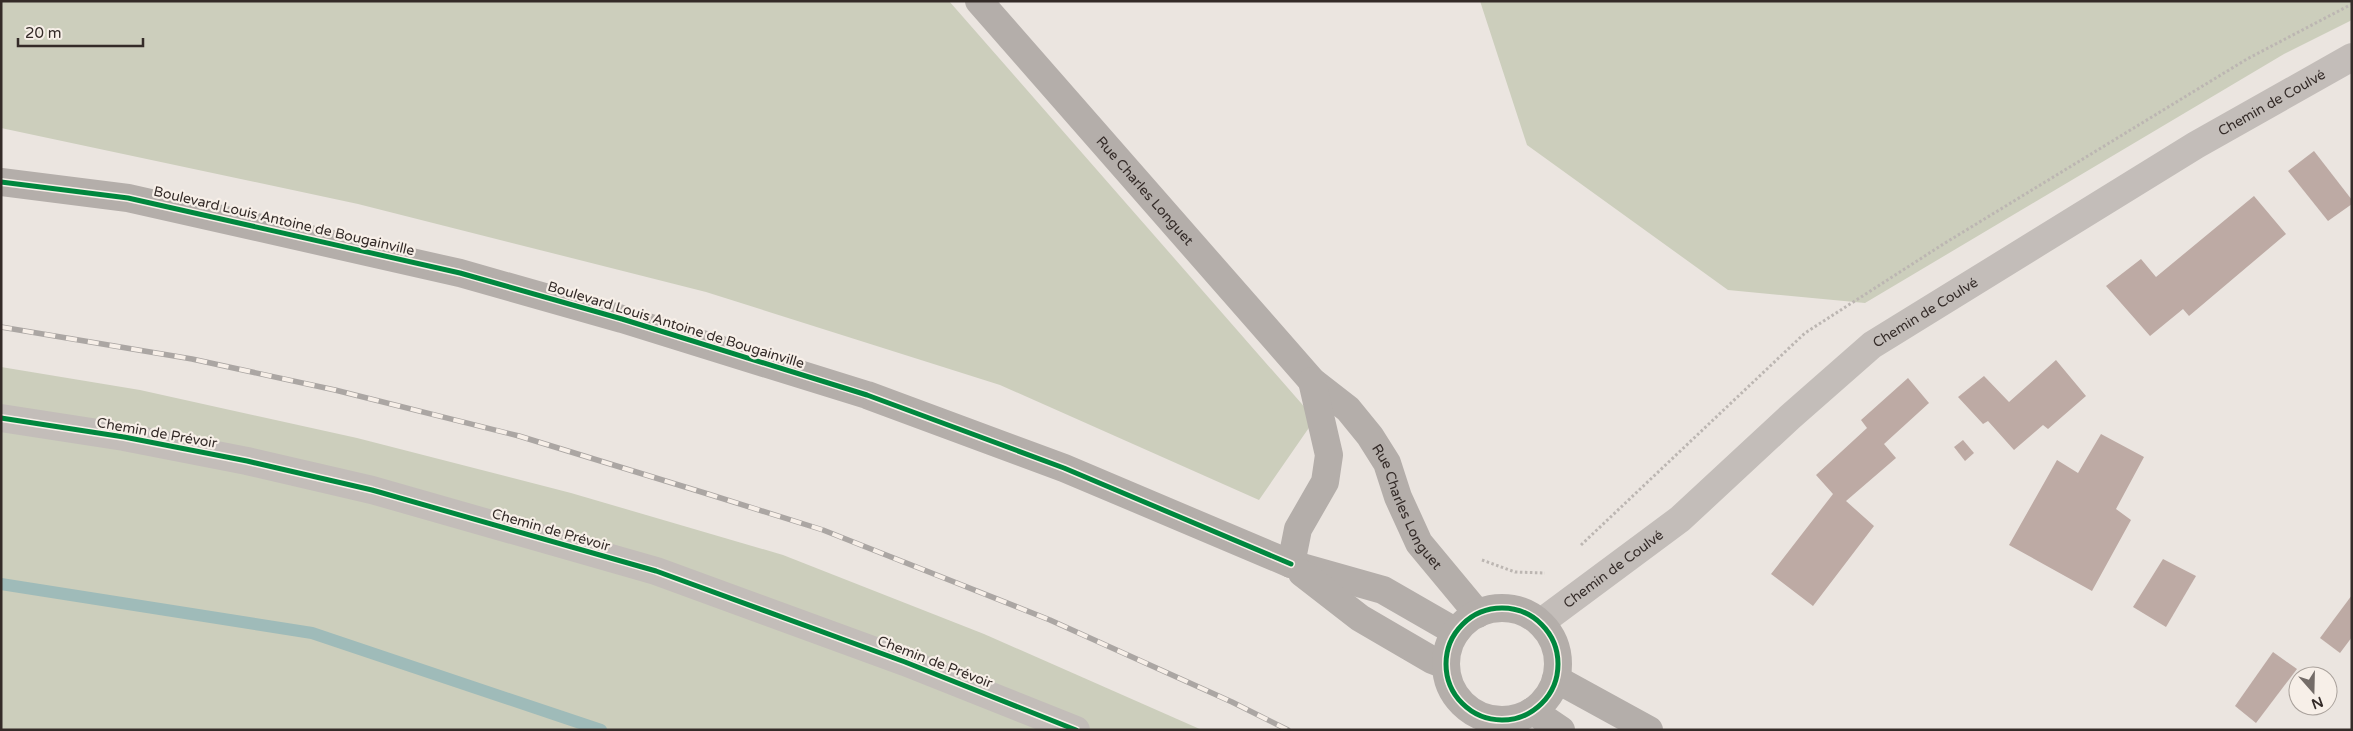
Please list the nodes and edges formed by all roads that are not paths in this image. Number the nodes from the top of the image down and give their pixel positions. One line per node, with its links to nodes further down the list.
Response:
1 (979, 1): 4 (main road, Rue Charles Longuet)
2 (2352, 57): 8 (street, Chemin de Coulvé)
3 (1, 182): 6 (main road, Boulevard Louis Antoine de Bougainville)
4 (1312, 381): 6 (main road, Rue Charles Longuet); 7 (main road, Rue Charles Longuet)
5 (1, 418): 13 (street, Chemin de Prévoir)
6 (1291, 564): 9 (main road, Boulevard Louis Antoine de Bougainville); 10 (main road, Boulevard Louis Antoine de Bougainville)
7 (1478, 614): 8 (main road); 9 (main road)
8 (1540, 623): 11 (main road)
9 (1456, 632): 10 (main road)
10 (1445, 665): 12 (main road)
11 (1556, 679): 12 (main road); 15 (main road)
12 (1533, 711): 14 (main road)
13 (1076, 730)
14 (1561, 730)
15 (1649, 730)

